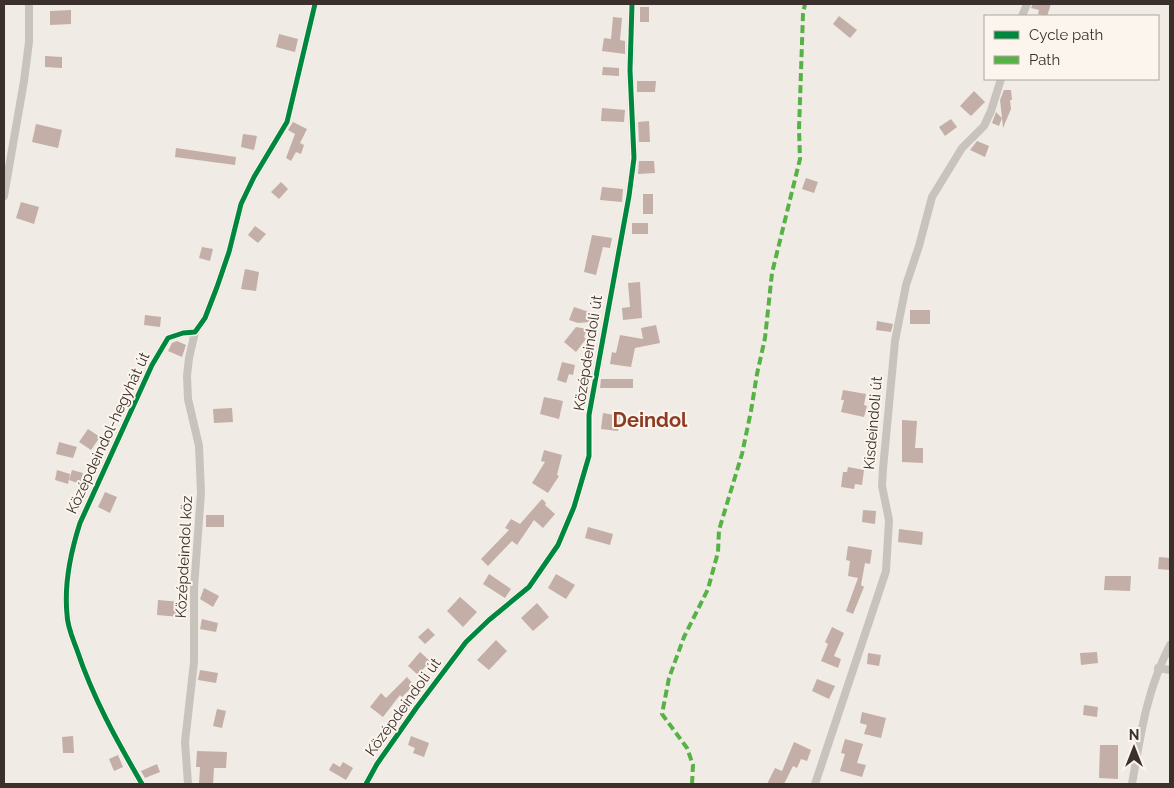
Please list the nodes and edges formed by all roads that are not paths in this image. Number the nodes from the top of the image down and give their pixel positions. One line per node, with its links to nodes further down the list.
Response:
1 (29, 4): 5 (street)
2 (315, 4): 6 (street)
3 (632, 4): 12 (street, Középdeindoli út)
4 (1001, 80): 13 (street, Kisdeindoli út)
5 (4, 196)
6 (195, 332): 10 (street, Középdeindol-hegyhát út); 11 (street, Középdeindol köz)
7 (1170, 645): 8 (street)
8 (1158, 668): 9 (street); 14 (street)
9 (1170, 670)
10 (142, 784)
11 (188, 784)
12 (366, 784)
13 (816, 784)
14 (1132, 784)

